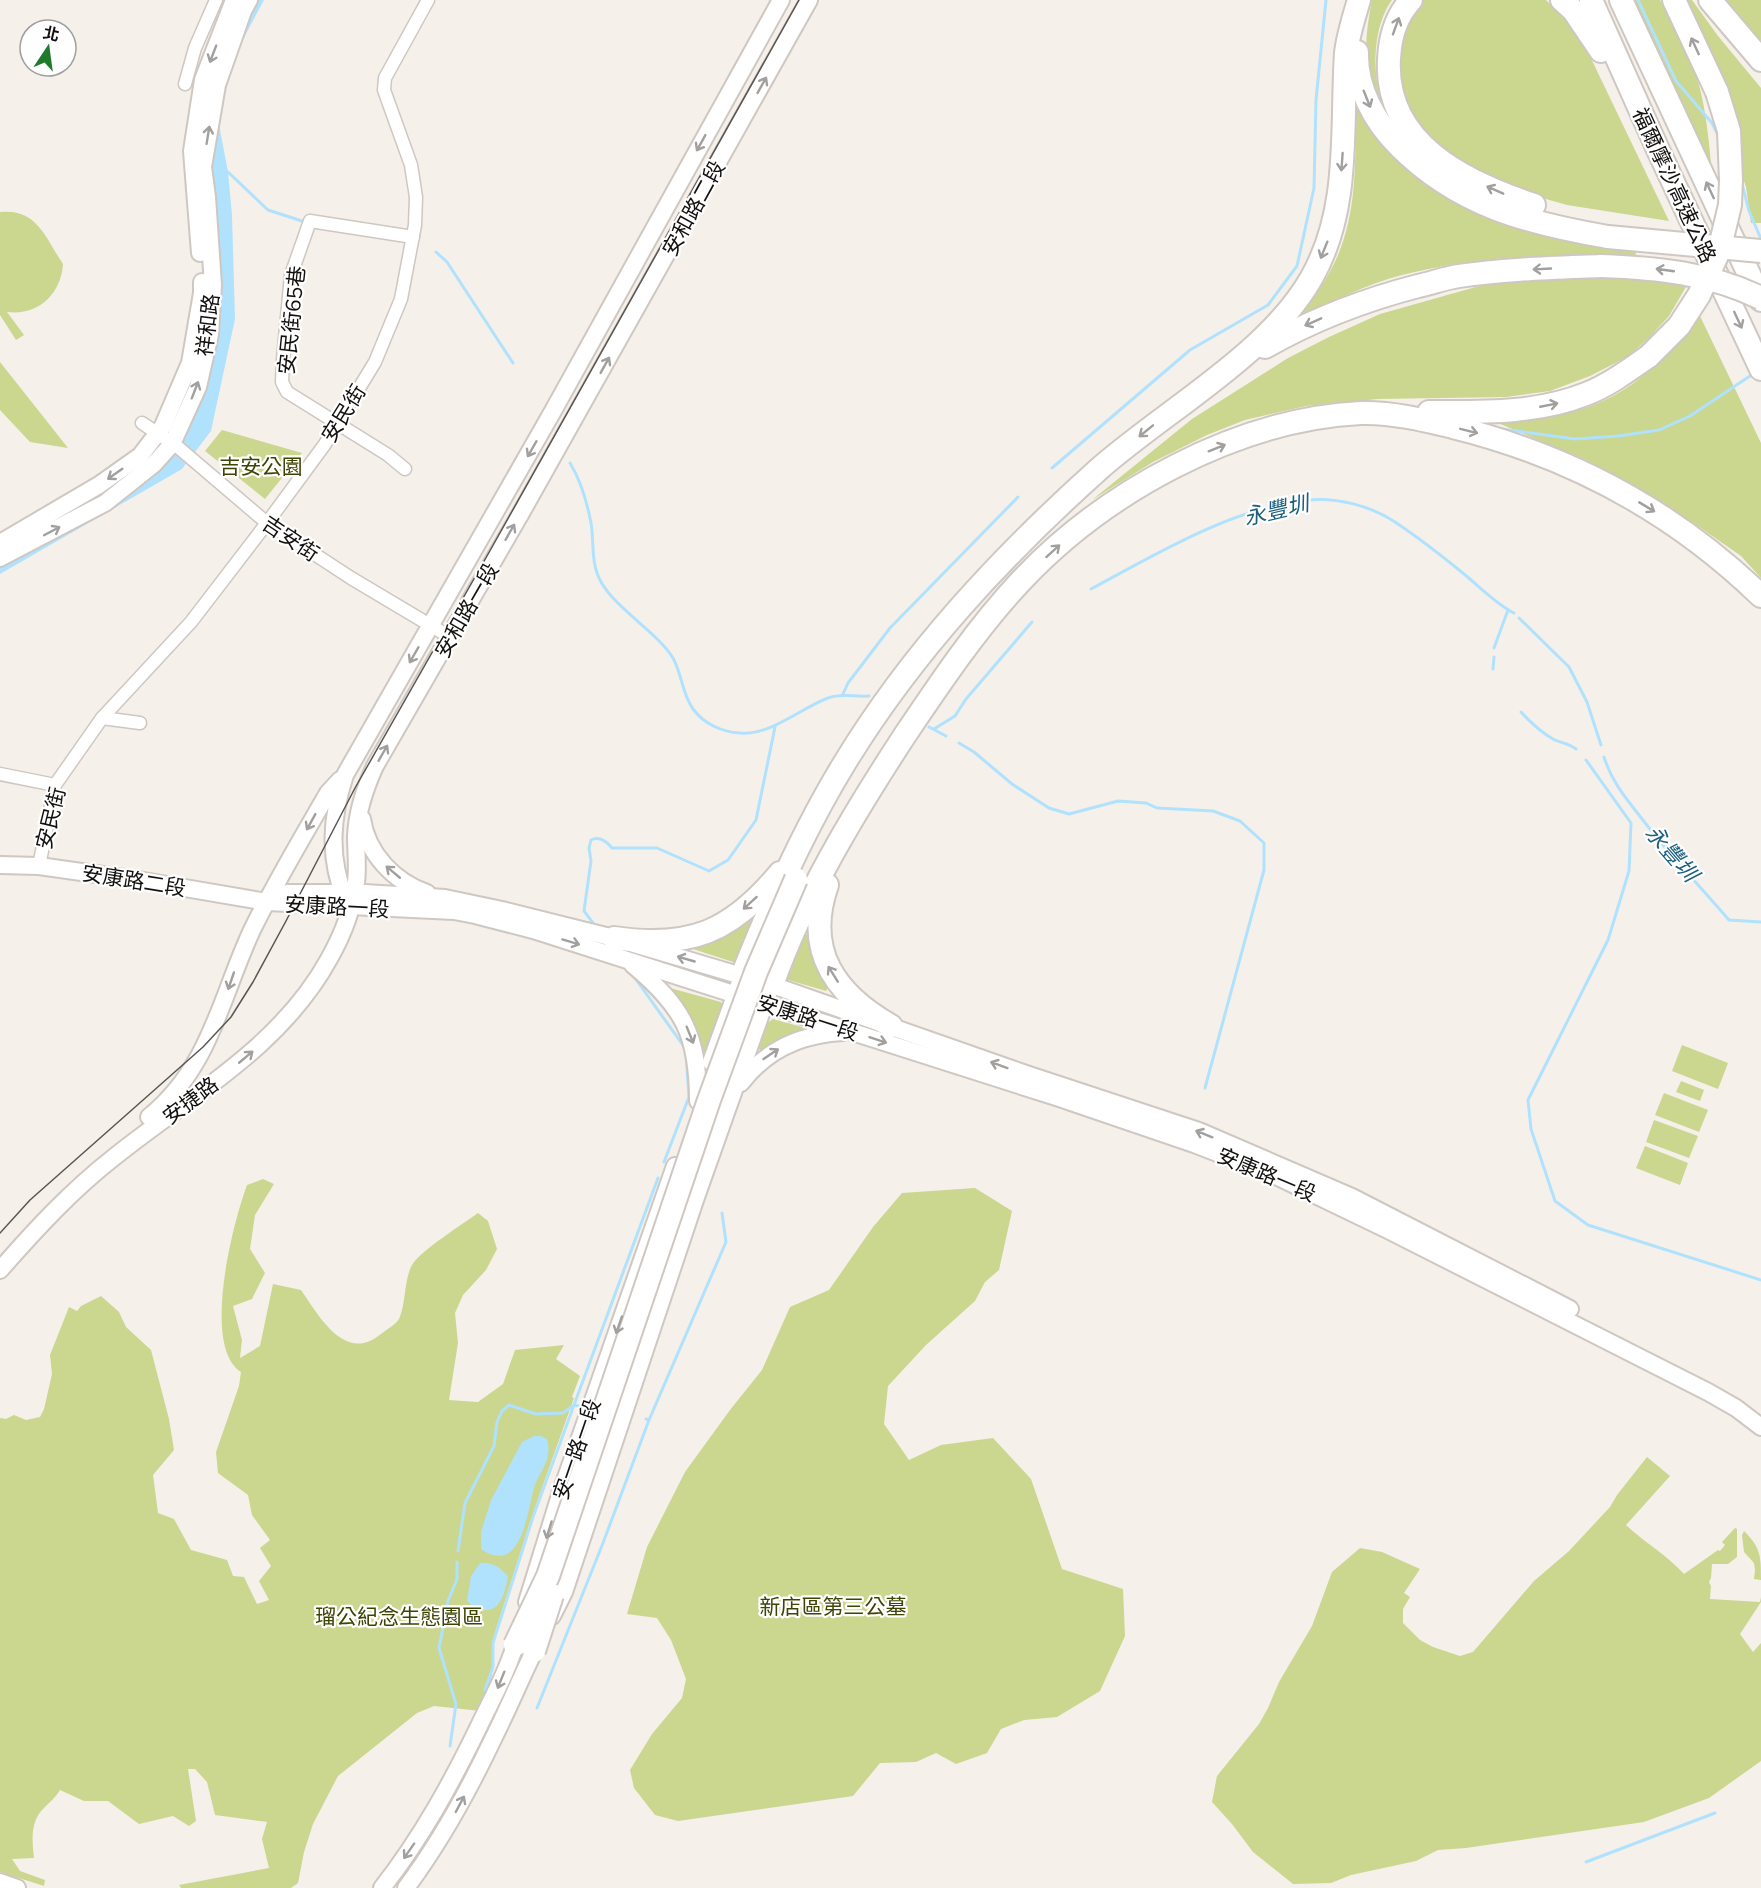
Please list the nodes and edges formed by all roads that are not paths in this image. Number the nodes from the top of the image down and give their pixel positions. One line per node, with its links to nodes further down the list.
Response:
1 (216, 0): 15 (street)
2 (234, 0): 31 (main road, 祥和路, one-way to 31)
3 (249, 0): 32 (main road, 祥和路, one-way to 3)
4 (428, 0): 21 (street, 安民街)
5 (781, 0): 16 (main road, 安和路二段)
6 (809, 0): 17 (main road, 安和路二段, one-way to 6)
7 (1359, 0): 19 (highway, one-way to 19); 25 (highway, one-way to 25)
8 (1411, 0): 19 (highway, one-way to 8)
9 (1562, 0): 18 (highway)
10 (1591, 0): 18 (highway, 福爾摩沙高速公路)
11 (1621, 0): 23 (highway, 福爾摩沙高速公路, one-way to 11)
12 (1674, 0): 27 (highway, one-way to 12, bridge)
13 (1710, 0): 14 (highway)
14 (1761, 60)
15 (185, 84)
16 (721, 108): 17 (main road); 26 (main road, 安和路二段, one-way to 26)
17 (743, 120): 28 (main road, 安和路二段, one-way to 17)
18 (1659, 152): 24 (highway, 福爾摩沙高速公路, one-way to 24)
19 (1610, 230): 20 (highway); 22 (highway, bridge)
20 (1761, 236)
21 (413, 237): 30 (street, 安民街); 30 (street, 安民街65巷)
22 (1761, 251)
23 (1761, 299): 25 (highway, one-way to 25, bridge)
24 (1761, 369)
25 (1224, 371): 37 (highway, one-way to 37)
26 (561, 398): 40 (main road, 安和路一段, one-way to 40)
27 (1365, 413): 38 (highway, one-way to 27); 39 (highway, one-way to 39)
28 (576, 416): 41 (main road, 安和路一段, one-way to 28)
29 (142, 423): 31 (street, 吉安街)
30 (338, 424): 33 (street); 34 (street, 安民街)
31 (157, 435): 32 (street, 吉安街); 35 (main road, 祥和路, one-way to 35)
32 (175, 446): 34 (street, 吉安街); 36 (main road, 祥和路, one-way to 32)
33 (405, 469)
34 (267, 523): 40 (street, 吉安街); 42 (street, 安民街)
35 (0, 543)
36 (0, 558)
37 (1002, 561): 49 (highway); 52 (highway)
38 (1020, 582): 48 (highway); 52 (highway)
39 (1761, 596)
40 (430, 626): 41 (street, 吉安街); 45 (main road, 安和路一段, one-way to 45)
41 (450, 637): 47 (main road, 安和路一段, one-way to 41)
42 (102, 718): 43 (street); 46 (street, 安民街)
43 (140, 723)
44 (0, 774): 46 (street)
45 (345, 775): 53 (main road, 安和路一段); 55 (main road, 安和路一段, one-way to 55)
46 (55, 785): 51 (street, 安民街)
47 (360, 807): 53 (main road, 安和路一段); 54 (main road, one-way to 47)
48 (854, 816): 59 (highway); 60 (highway, one-way to 48)
49 (801, 842): 56 (highway, one-way to 56); 58 (highway)
50 (0, 865): 51 (main road, 安康路二段)
51 (39, 866): 55 (main road, 安康路二段)
52 (801, 881): 71 (highway, bridge)
53 (348, 898): 54 (main road, 安康路一段); 55 (main road, 安康路一段); 57 (main road, 安康路一段, one-way to 57); 64 (main road, 安捷路, one-way to 53)
54 (445, 898): 56 (main road, 安康路一段)
55 (267, 902): 64 (main road, 安捷路, one-way to 64)
56 (614, 938): 58 (main road, 安康路一段, one-way to 56)
57 (626, 959): 58 (main road, 安康路一段); 63 (main road, one-way to 63)
58 (739, 984): 59 (main road, 安康路一段); 63 (main road, 安一路一段)
59 (768, 994): 60 (main road, 安康路一段); 61 (main road, 安康路一段); 62 (main road, 安一路一段)
60 (891, 1026): 69 (main road, 安康路一段, one-way to 60)
61 (853, 1031): 62 (main road, one-way to 61); 70 (main road, 安康路一段, one-way to 70)
62 (732, 1096): 66 (main road, 安一路一段)
63 (698, 1101): 65 (main road, 安一路一段)
64 (146, 1126): 67 (main road, 安捷路); 68 (main road, 安捷路)
65 (673, 1173): 66 (main road); 71 (main road, 安一路一段, one-way to 71, bridge)
66 (701, 1184): 71 (main road, 安一路一段, bridge)
67 (0, 1255)
68 (0, 1270)
69 (1761, 1416)
70 (1761, 1427)
71 (525, 1648): 74 (main road, 安一路一段, one-way to 74); 75 (main road, 安一路一段, one-way to 71)
72 (0, 1882): 73 (main road)
73 (17, 1888)
74 (382, 1888)
75 (406, 1888)

